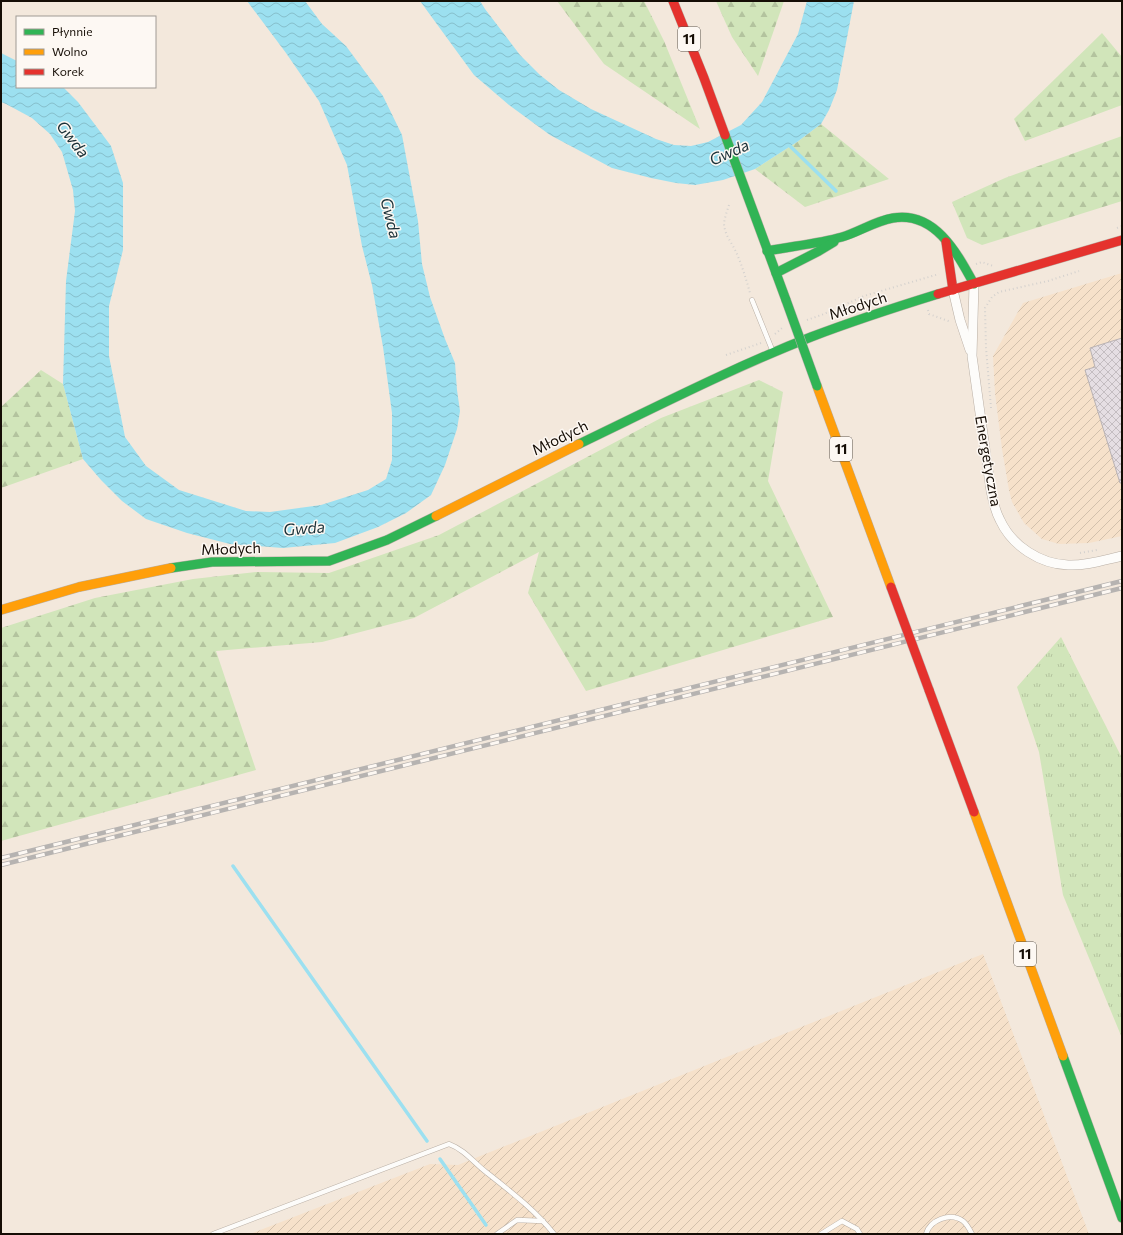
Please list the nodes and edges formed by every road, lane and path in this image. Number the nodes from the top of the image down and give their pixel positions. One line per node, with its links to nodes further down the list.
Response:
1 (673, 1): 8 (main road, 11)
2 (729, 205): 16 (path)
3 (1122, 226): 4 (path)
4 (1114, 228)
5 (842, 236): 7 (main road); 8 (main road); 13 (main road)
6 (1122, 240): 14 (main road, Młodych)
7 (946, 241): 10 (main road); 11 (main road)
8 (767, 251): 13 (main road, 11)
9 (994, 266): 10 (path)
10 (964, 267): 14 (main road)
11 (951, 271): 15 (main road); 17 (path)
12 (1079, 271): 23 (path)
13 (776, 273): 28 (main road, 11, bridge)
14 (974, 284): 15 (main road, Młodych); 22 (street)
15 (953, 290): 20 (main road, Młodych); 22 (street)
16 (752, 300): 19 (lane)
17 (803, 321)
18 (782, 328): 19 (path)
19 (767, 339): 20 (lane); 21 (path)
20 (773, 353): 27 (main road, Młodych)
21 (726, 355)
22 (972, 356): 26 (street, Energetyczna)
23 (991, 408)
24 (1099, 550): 25 (path)
25 (1076, 554)
26 (1122, 556)
27 (1, 610)
28 (1122, 1218)
29 (543, 1222): 30 (lane); 31 (lane); 32 (lane)
30 (213, 1234)
31 (497, 1234)
32 (554, 1234)
33 (821, 1234): 34 (lane)
34 (860, 1234)
35 (926, 1234): 36 (lane)
36 (972, 1234)

